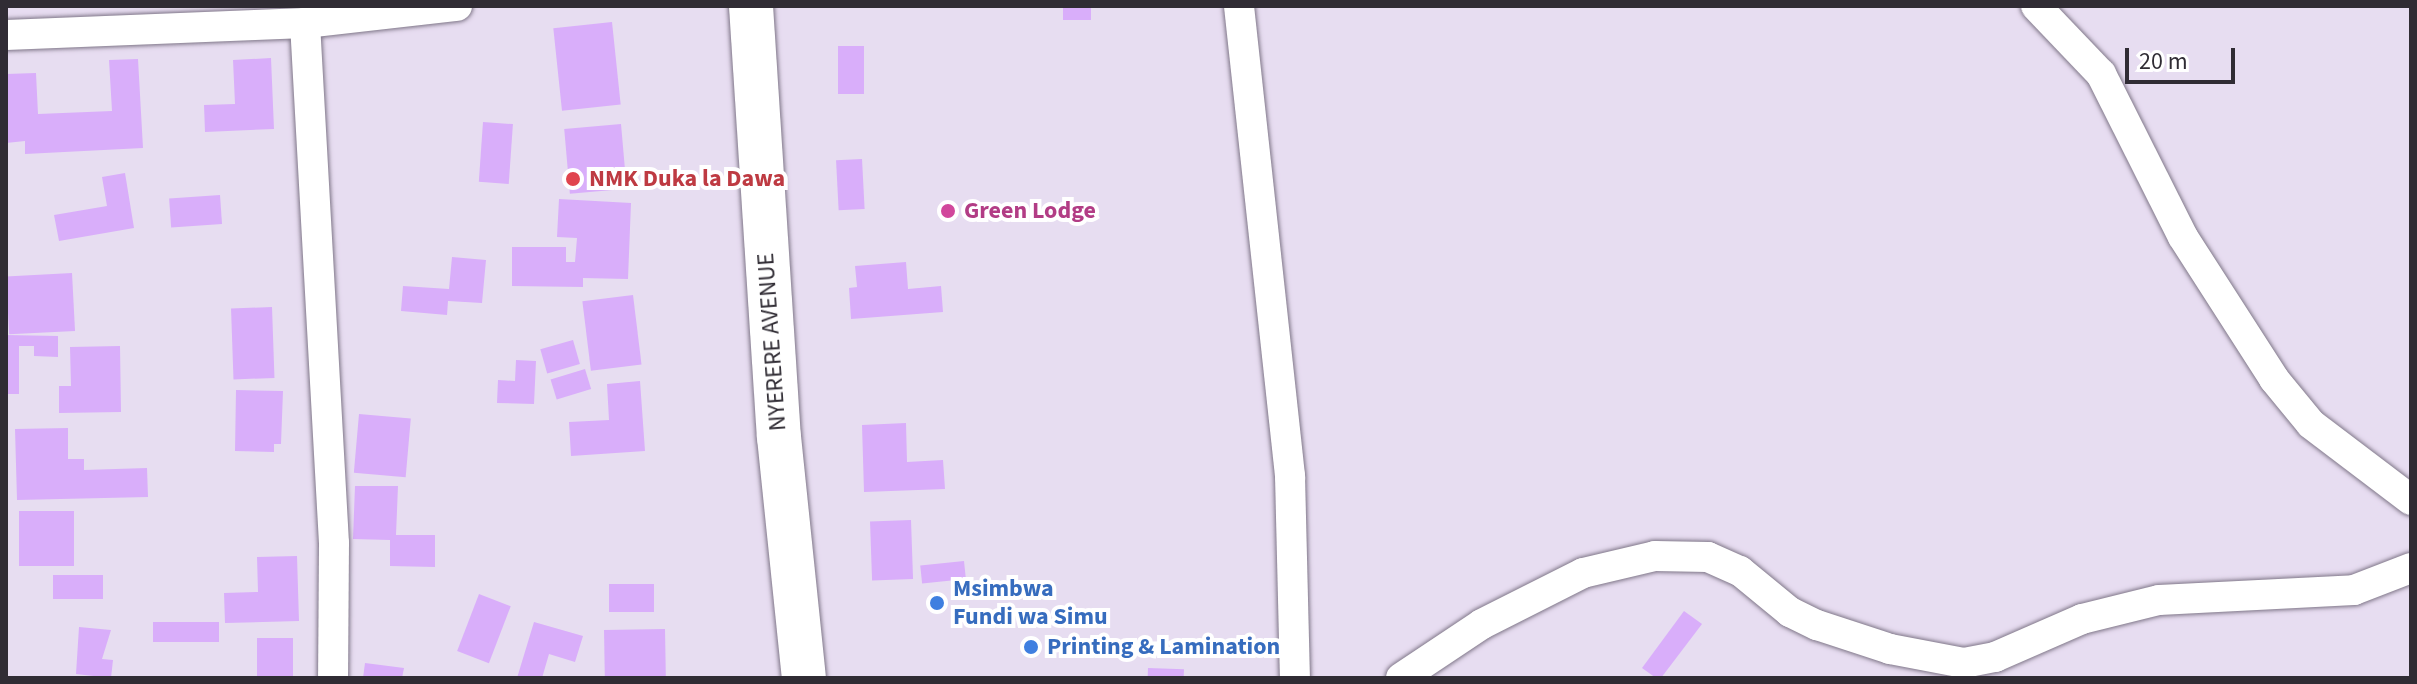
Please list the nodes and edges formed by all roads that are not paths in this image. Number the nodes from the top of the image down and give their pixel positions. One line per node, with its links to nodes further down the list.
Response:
1 (457, 6): 5 (street)
2 (751, 6): 10 (main road, NYERERE AVENUE)
3 (1239, 6): 11 (street)
4 (2036, 6): 7 (street)
5 (305, 23): 6 (street); 9 (street)
6 (6, 35)
7 (2411, 500)
8 (2411, 568): 12 (street)
9 (333, 678)
10 (804, 678)
11 (1295, 678)
12 (1401, 678)

